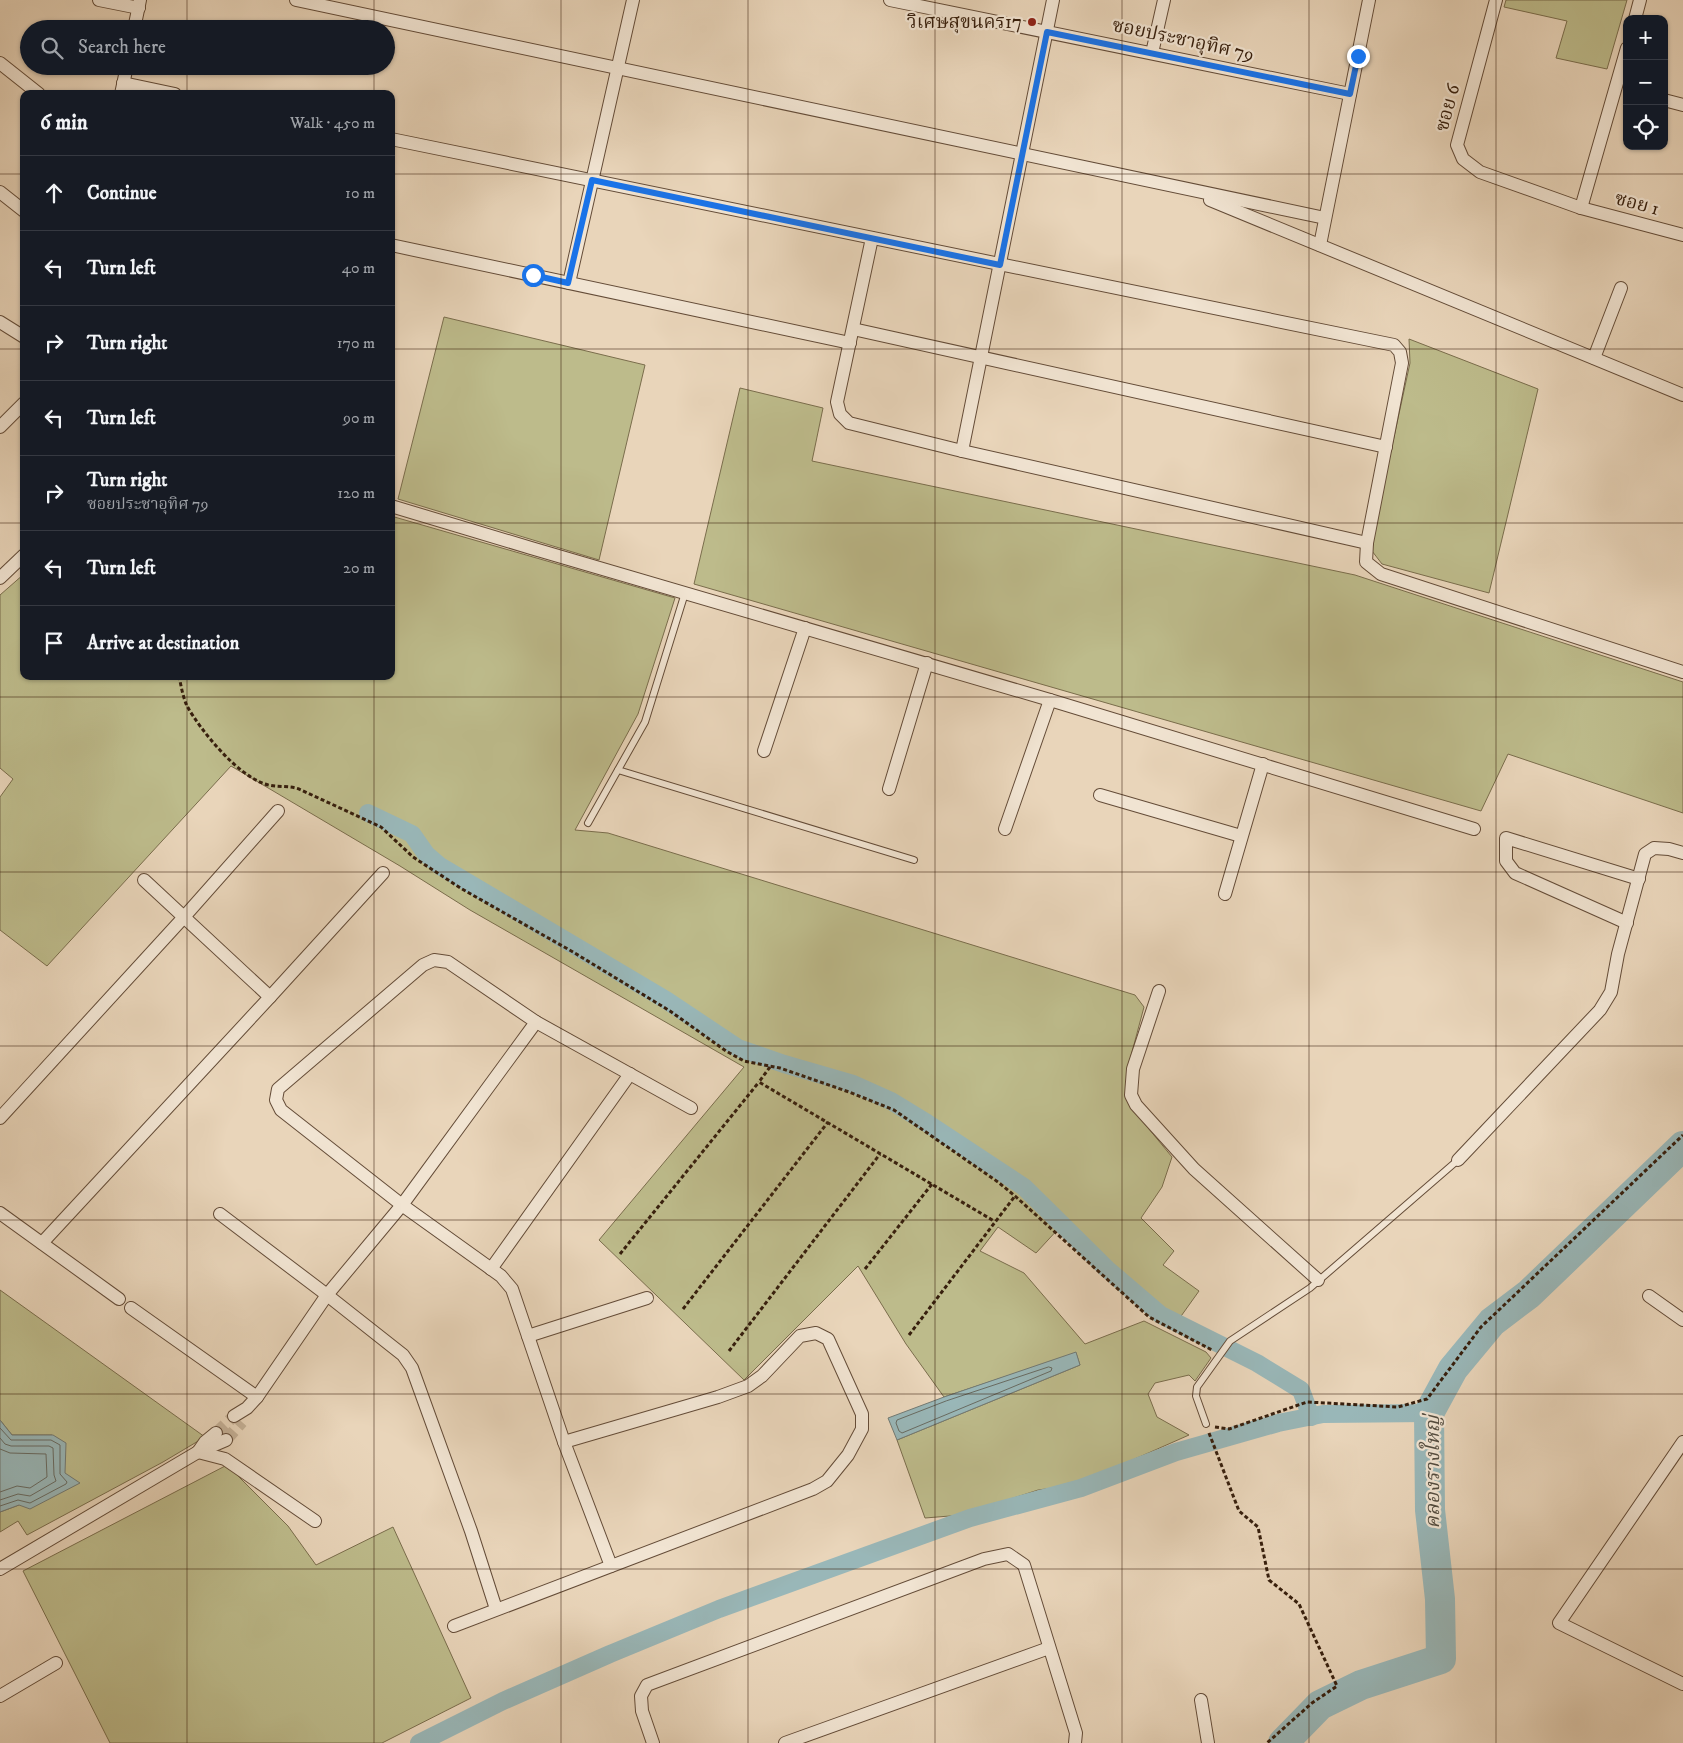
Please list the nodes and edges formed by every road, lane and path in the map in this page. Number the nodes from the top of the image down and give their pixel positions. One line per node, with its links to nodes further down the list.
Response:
1 (99, 0): 10 (street)
2 (296, 0): 14 (street)
3 (633, 0): 20 (street)
4 (890, 0): 11 (street, ซอยประชาอุทิศ 79)
5 (1053, 0): 16 (street)
6 (1164, 0): 17 (street)
7 (1369, 0): 26 (street)
8 (1496, 0): 35 (street, ซอย 6)
9 (1640, 0): 12 (street)
10 (140, 4): 13 (street)
11 (936, 5): 16 (street, ซอยประชาอุทิศ 79)
12 (1636, 15)
13 (136, 20)
14 (391, 20)
15 (395, 21): 20 (street)
16 (1047, 32): 17 (street, ซอยประชาอุทิศ 79); 30 (street)
17 (1152, 53): 26 (street, ซอยประชาอุทิศ 79)
18 (1625, 60): 23 (street)
19 (0, 63): 24 (street)
20 (618, 68): 30 (street); 31 (street)
21 (125, 75): 22 (street)
22 (122, 88): 25 (street)
23 (1621, 88): 35 (street)
24 (33, 90)
25 (140, 90)
26 (1350, 94): 36 (street)
27 (1668, 101): 28 (street)
28 (1683, 105)
29 (395, 140): 31 (street)
30 (1022, 154): 32 (street); 41 (street)
31 (592, 180): 38 (street); 42 (street)
32 (1180, 188): 36 (street); 39 (street)
33 (0, 192): 34 (street)
34 (20, 208)
35 (1582, 208): 37 (street, ซอย 1)
36 (1325, 218): 39 (street)
37 (1683, 235)
38 (872, 238): 41 (street); 45 (street)
39 (1320, 245): 49 (street)
40 (395, 246): 42 (street)
41 (1000, 265): 48 (street); 53 (street)
42 (568, 283): 47 (street)
43 (1621, 288): 49 (street)
44 (0, 322): 46 (street)
45 (853, 328): 47 (street); 48 (street)
46 (20, 334)
47 (850, 343): 54 (street)
48 (981, 357): 53 (street); 54 (street)
49 (1594, 358): 50 (street)
50 (1683, 395)
51 (20, 407): 52 (street)
52 (0, 427)
53 (1386, 447): 56 (street)
54 (962, 451): 56 (street)
55 (395, 507): 59 (street)
56 (1367, 543): 62 (street)
57 (20, 559): 58 (street)
58 (0, 578)
59 (685, 593): 60 (street); 67 (lane)
60 (805, 628): 61 (street); 65 (street)
61 (926, 664): 64 (street); 68 (street)
62 (1683, 672)
63 (179, 680): 86 (path)
64 (1050, 700): 66 (street); 72 (street)
65 (764, 751)
66 (1263, 764): 73 (street); 74 (street)
67 (618, 770): 71 (lane); 76 (lane)
68 (889, 789)
69 (1100, 795): 74 (street)
70 (278, 811): 81 (street)
71 (588, 823)
72 (1005, 829)
73 (1474, 829)
74 (1241, 836): 80 (street)
75 (1683, 853): 78 (street)
76 (914, 860)
77 (383, 873): 84 (street)
78 (1639, 879): 82 (street); 82 (street)
79 (144, 880): 81 (street)
80 (1224, 894)
81 (184, 917): 84 (street); 90 (street)
82 (1627, 923): 94 (street)
83 (1159, 991): 105 (street)
84 (270, 996): 101 (street)
85 (536, 1022): 87 (street); 97 (street); 97 (street)
86 (771, 1067): 88 (path); 96 (path)
87 (630, 1074): 89 (street); 103 (street)
88 (759, 1082): 91 (path); 102 (path)
89 (691, 1108)
90 (0, 1118)
91 (828, 1122): 93 (path); 111 (path)
92 (1683, 1135): 138 (path)
93 (880, 1154): 95 (path); 115 (path)
94 (1458, 1160): 105 (lane)
95 (932, 1184): 100 (path); 104 (path)
96 (1016, 1196): 100 (path); 116 (path)
97 (402, 1205): 103 (street); 106 (street)
98 (0, 1213): 101 (street)
99 (220, 1214): 106 (street)
100 (994, 1221): 113 (path)
101 (42, 1243): 109 (street)
102 (620, 1254)
103 (491, 1269): 114 (street)
104 (865, 1270)
105 (1318, 1280): 119 (lane)
106 (327, 1294): 117 (street); 127 (street)
107 (1649, 1296): 112 (street)
108 (647, 1298): 114 (street)
109 (119, 1299)
110 (131, 1308): 117 (street)
111 (683, 1309)
112 (1683, 1320)
113 (909, 1335)
114 (528, 1336): 121 (street)
115 (729, 1351)
116 (1213, 1351)
117 (257, 1397): 118 (street)
118 (238, 1419)
119 (1206, 1424)
120 (221, 1436): 123 (street)
121 (564, 1442): 125 (street); 125 (street)
122 (1683, 1442): 131 (street)
123 (198, 1452): 124 (street); 126 (street)
124 (315, 1521)
125 (612, 1566): 127 (street)
126 (0, 1569)
127 (496, 1610): 128 (street)
128 (454, 1626)
129 (1050, 1648): 134 (street); 135 (street); 136 (street)
130 (56, 1663): 132 (street)
131 (1683, 1684)
132 (0, 1696)
133 (1201, 1700): 137 (street)
134 (653, 1743)
135 (785, 1743)
136 (1075, 1743)
137 (1208, 1743)
138 (1267, 1743)

